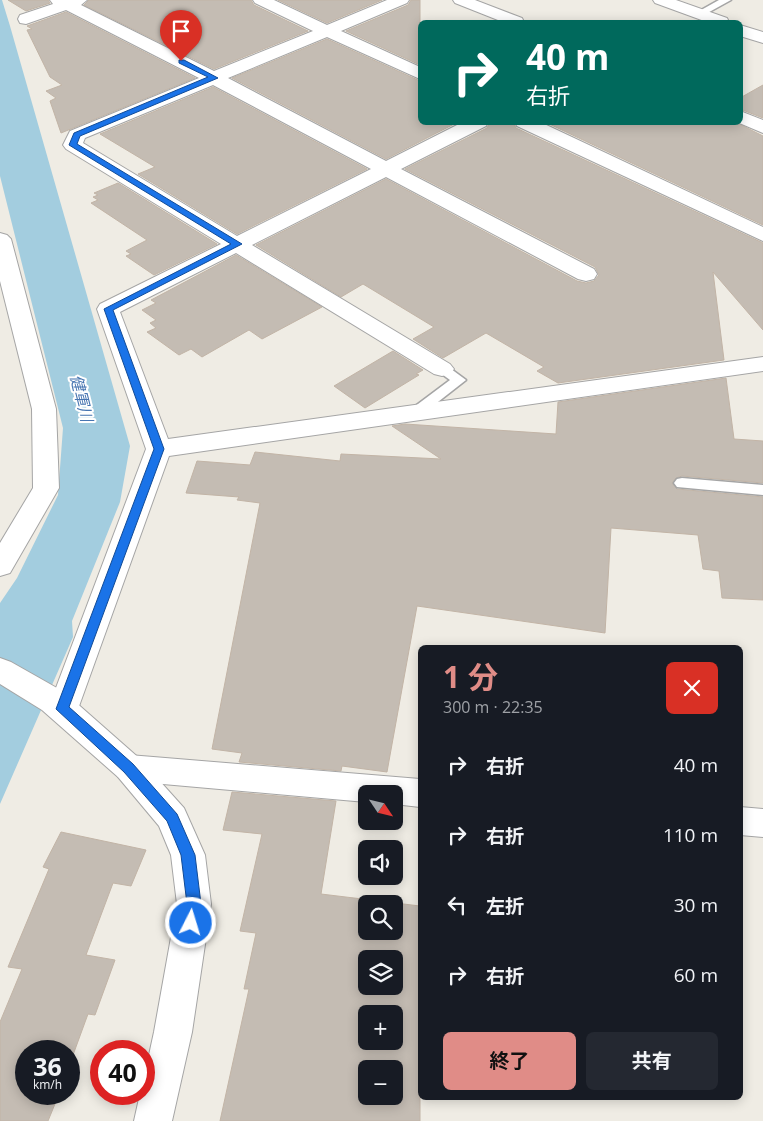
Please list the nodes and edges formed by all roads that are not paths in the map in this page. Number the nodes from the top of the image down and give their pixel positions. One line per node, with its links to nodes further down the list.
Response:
1 (261, 0): 12 (street)
2 (400, 0): 12 (street)
3 (462, 0): 9 (street)
4 (661, 0): 7 (street)
5 (726, 0): 7 (lane)
6 (68, 1): 8 (street); 16 (street)
7 (699, 14): 10 (street); 11 (street)
8 (26, 19)
9 (511, 20)
10 (686, 20)
11 (716, 20)
12 (327, 30): 15 (street); 16 (street)
13 (743, 31): 14 (street)
14 (763, 38)
15 (418, 73)
16 (214, 78): 21 (street); 24 (street)
17 (743, 118): 20 (street)
18 (473, 125): 21 (street)
19 (530, 125): 22 (street)
20 (763, 127)
21 (387, 169): 24 (street); 25 (street)
22 (763, 235)
23 (0, 238): 32 (street)
24 (237, 244): 27 (street); 29 (street)
25 (586, 274)
26 (763, 364): 28 (street)
27 (442, 369): 28 (lane)
28 (415, 413): 29 (street)
29 (159, 449): 34 (street)
30 (682, 484): 31 (lane)
31 (763, 490)
32 (0, 566)
33 (0, 670): 34 (street)
34 (58, 705): 35 (street)
35 (129, 768): 36 (street); 39 (street)
36 (418, 793)
37 (743, 821): 38 (street)
38 (763, 823)
39 (153, 1121)

